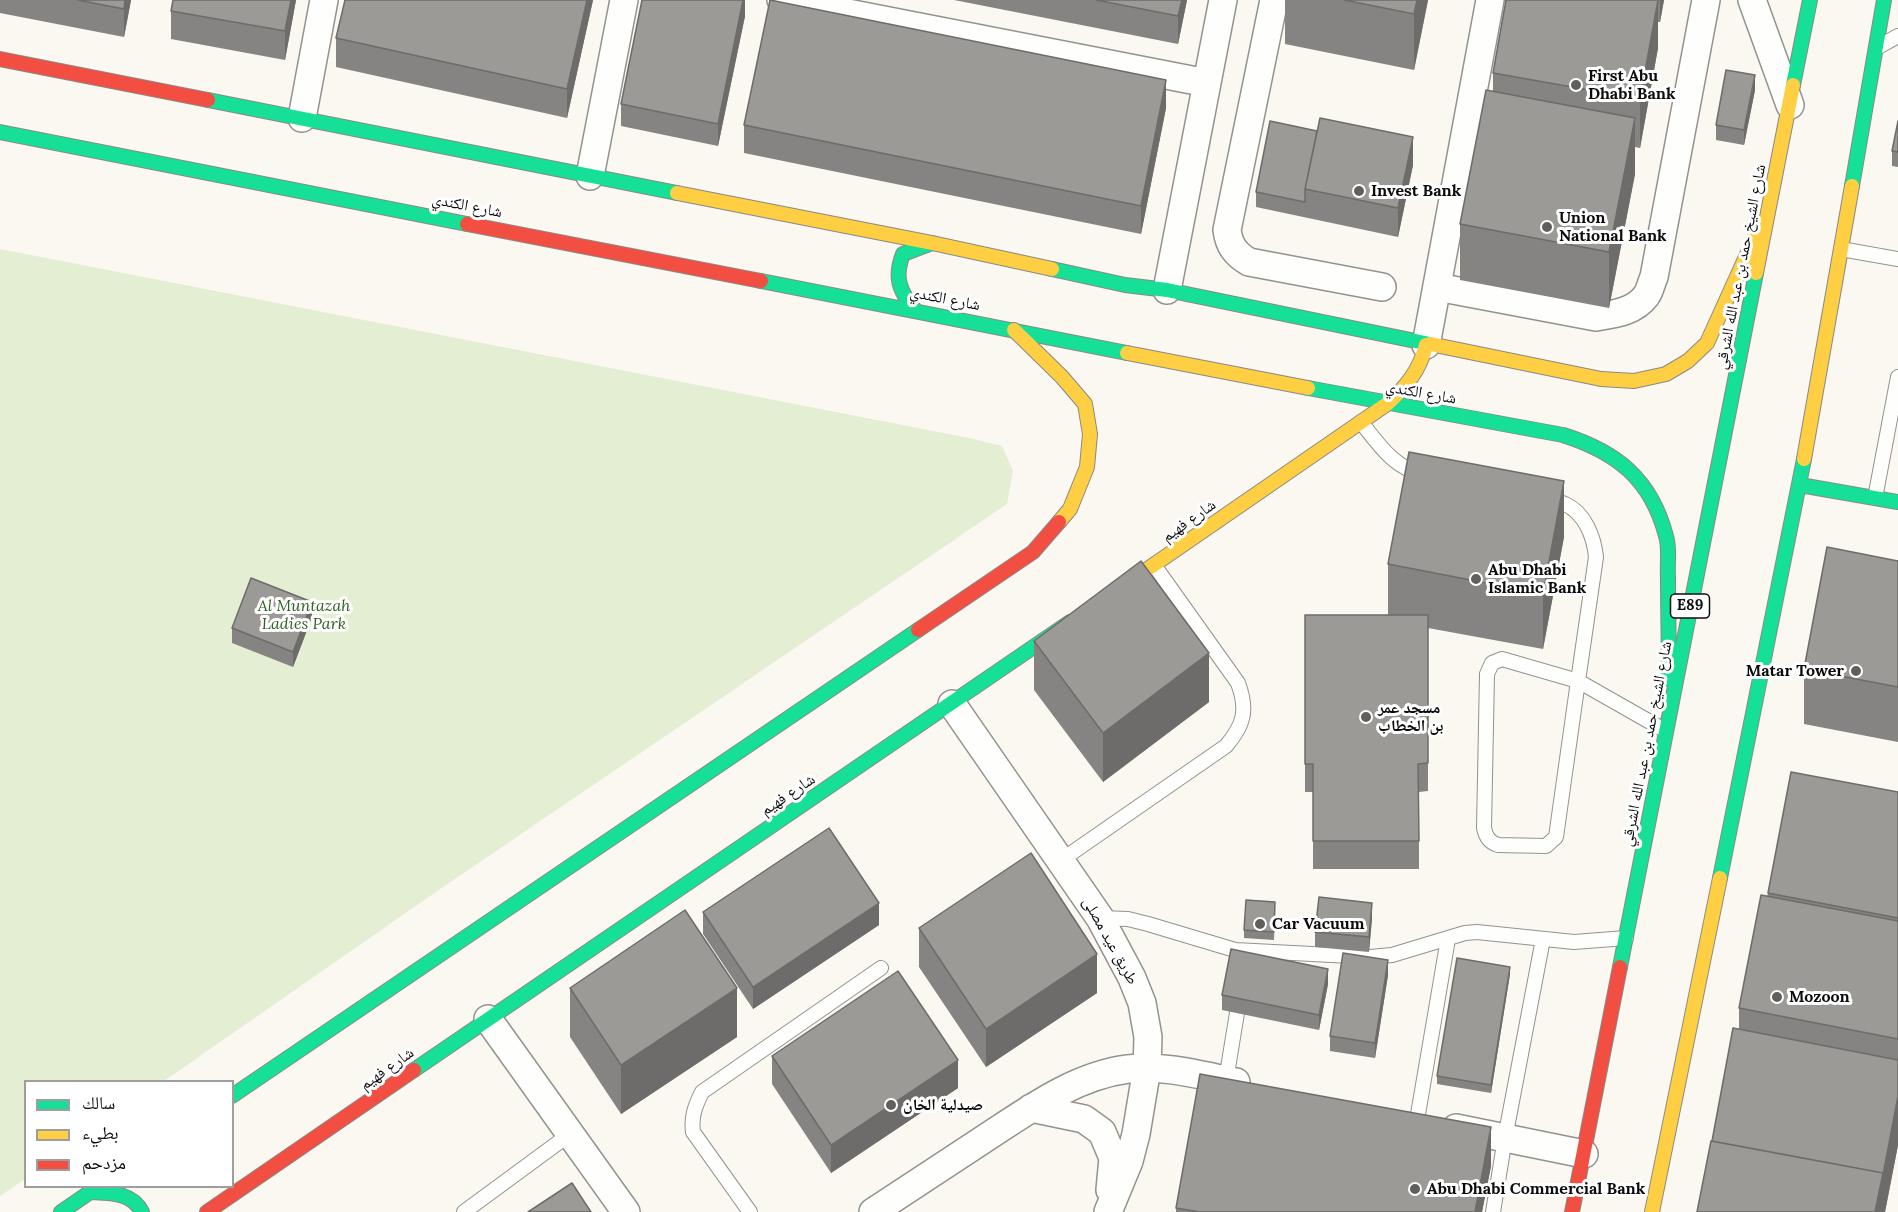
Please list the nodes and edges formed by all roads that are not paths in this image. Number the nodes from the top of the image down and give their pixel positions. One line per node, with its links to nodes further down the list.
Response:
1 (324, 0): 16 (street)
2 (624, 0): 18 (street)
3 (781, 0): 14 (street)
4 (1223, 0): 14 (street)
5 (1274, 0): 23 (street)
6 (1490, 0): 24 (street)
7 (1706, 0): 24 (street)
8 (1752, 0): 15 (street)
9 (1810, 0): 15 (main road, شارع الشيخ حمد بن عبد الله الشرقي / E89)
10 (1884, 0): 12 (main road)
11 (1898, 36): 12 (lane)
12 (1876, 48): 21 (main road)
13 (0, 59): 16 (main road)
14 (1207, 83): 25 (street)
15 (1790, 105): 19 (main road, شارع الشيخ حمد بن عبد الله الشرقي / E89)
16 (302, 118): 18 (main road)
17 (0, 132): 26 (main road, شارع الكندي)
18 (590, 176): 20 (main road)
19 (1772, 199): 28 (main road); 42 (main road, شارع الشيخ حمد بن عبد الله الشرقي / E89)
20 (932, 243): 25 (main road); 26 (main road)
21 (1841, 249): 22 (lane); 33 (main road)
22 (1898, 259)
23 (1382, 287)
24 (1437, 287): 28 (street)
25 (1167, 290): 28 (main road)
26 (915, 310): 27 (main road, شارع الكندي)
27 (1014, 330): 30 (main road, شارع الكندي); 57 (main road)
28 (1426, 345): 30 (main road, شارع فهيم)
29 (1898, 377): 35 (lane)
30 (1387, 404): 31 (main road, شارع فهيم); 42 (main road, شارع الكندي)
31 (1361, 422): 32 (lane); 37 (main road, شارع فهيم)
32 (1441, 478)
33 (1800, 485): 35 (main road); 75 (main road)
34 (1532, 497): 40 (lane)
35 (1875, 498): 36 (main road)
36 (1898, 502)
37 (1154, 565): 38 (main road, شارع فهيم); 44 (lane)
38 (1096, 605)
39 (1077, 618): 41 (main road, شارع فهيم)
40 (1578, 681): 40 (lane); 43 (lane)
41 (952, 704): 44 (street, طريق عيد مصلى); 53 (main road, شارع فهيم)
42 (1670, 709): 43 (main road, شارع الشيخ حمد بن عبد الله الشرقي / E89)
43 (1666, 731): 46 (main road, شارع الشيخ حمد بن عبد الله الشرقي / E89)
44 (1060, 861): 45 (street, طريق عيد مصلى)
45 (1100, 918): 49 (lane); 54 (street, طريق عيد مصلى)
46 (1626, 938): 48 (lane); 62 (main road, شارع الشيخ حمد بن عبد الله الشرقي / E89)
47 (1448, 939): 48 (lane); 49 (lane); 59 (lane)
48 (1543, 939): 61 (lane)
49 (1247, 951): 50 (lane)
50 (1245, 967)
51 (881, 968): 70 (lane)
52 (1237, 1013): 55 (lane)
53 (488, 1019): 60 (street); 64 (main road, شارع فهيم)
54 (1146, 1068): 55 (street); 58 (street); 72 (street, طريق عيد مصلى)
55 (1226, 1080): 56 (street)
56 (1260, 1087)
57 (234, 1095)
58 (1031, 1108): 71 (street); 72 (street)
59 (1406, 1118): 61 (street)
60 (570, 1134): 68 (lane); 69 (street)
61 (1505, 1138): 62 (street); 73 (lane)
62 (1584, 1154): 74 (main road, شارع الشيخ حمد بن عبد الله الشرقي / E89)
63 (94, 1189): 65 (main road); 66 (main road)
64 (228, 1206): 67 (main road, شارع فهيم)
65 (61, 1212)
66 (142, 1212)
67 (207, 1212)
68 (464, 1212)
69 (626, 1212)
70 (750, 1212)
71 (873, 1212)
72 (1108, 1212)
73 (1494, 1212)
74 (1572, 1212)
75 (1652, 1212)

